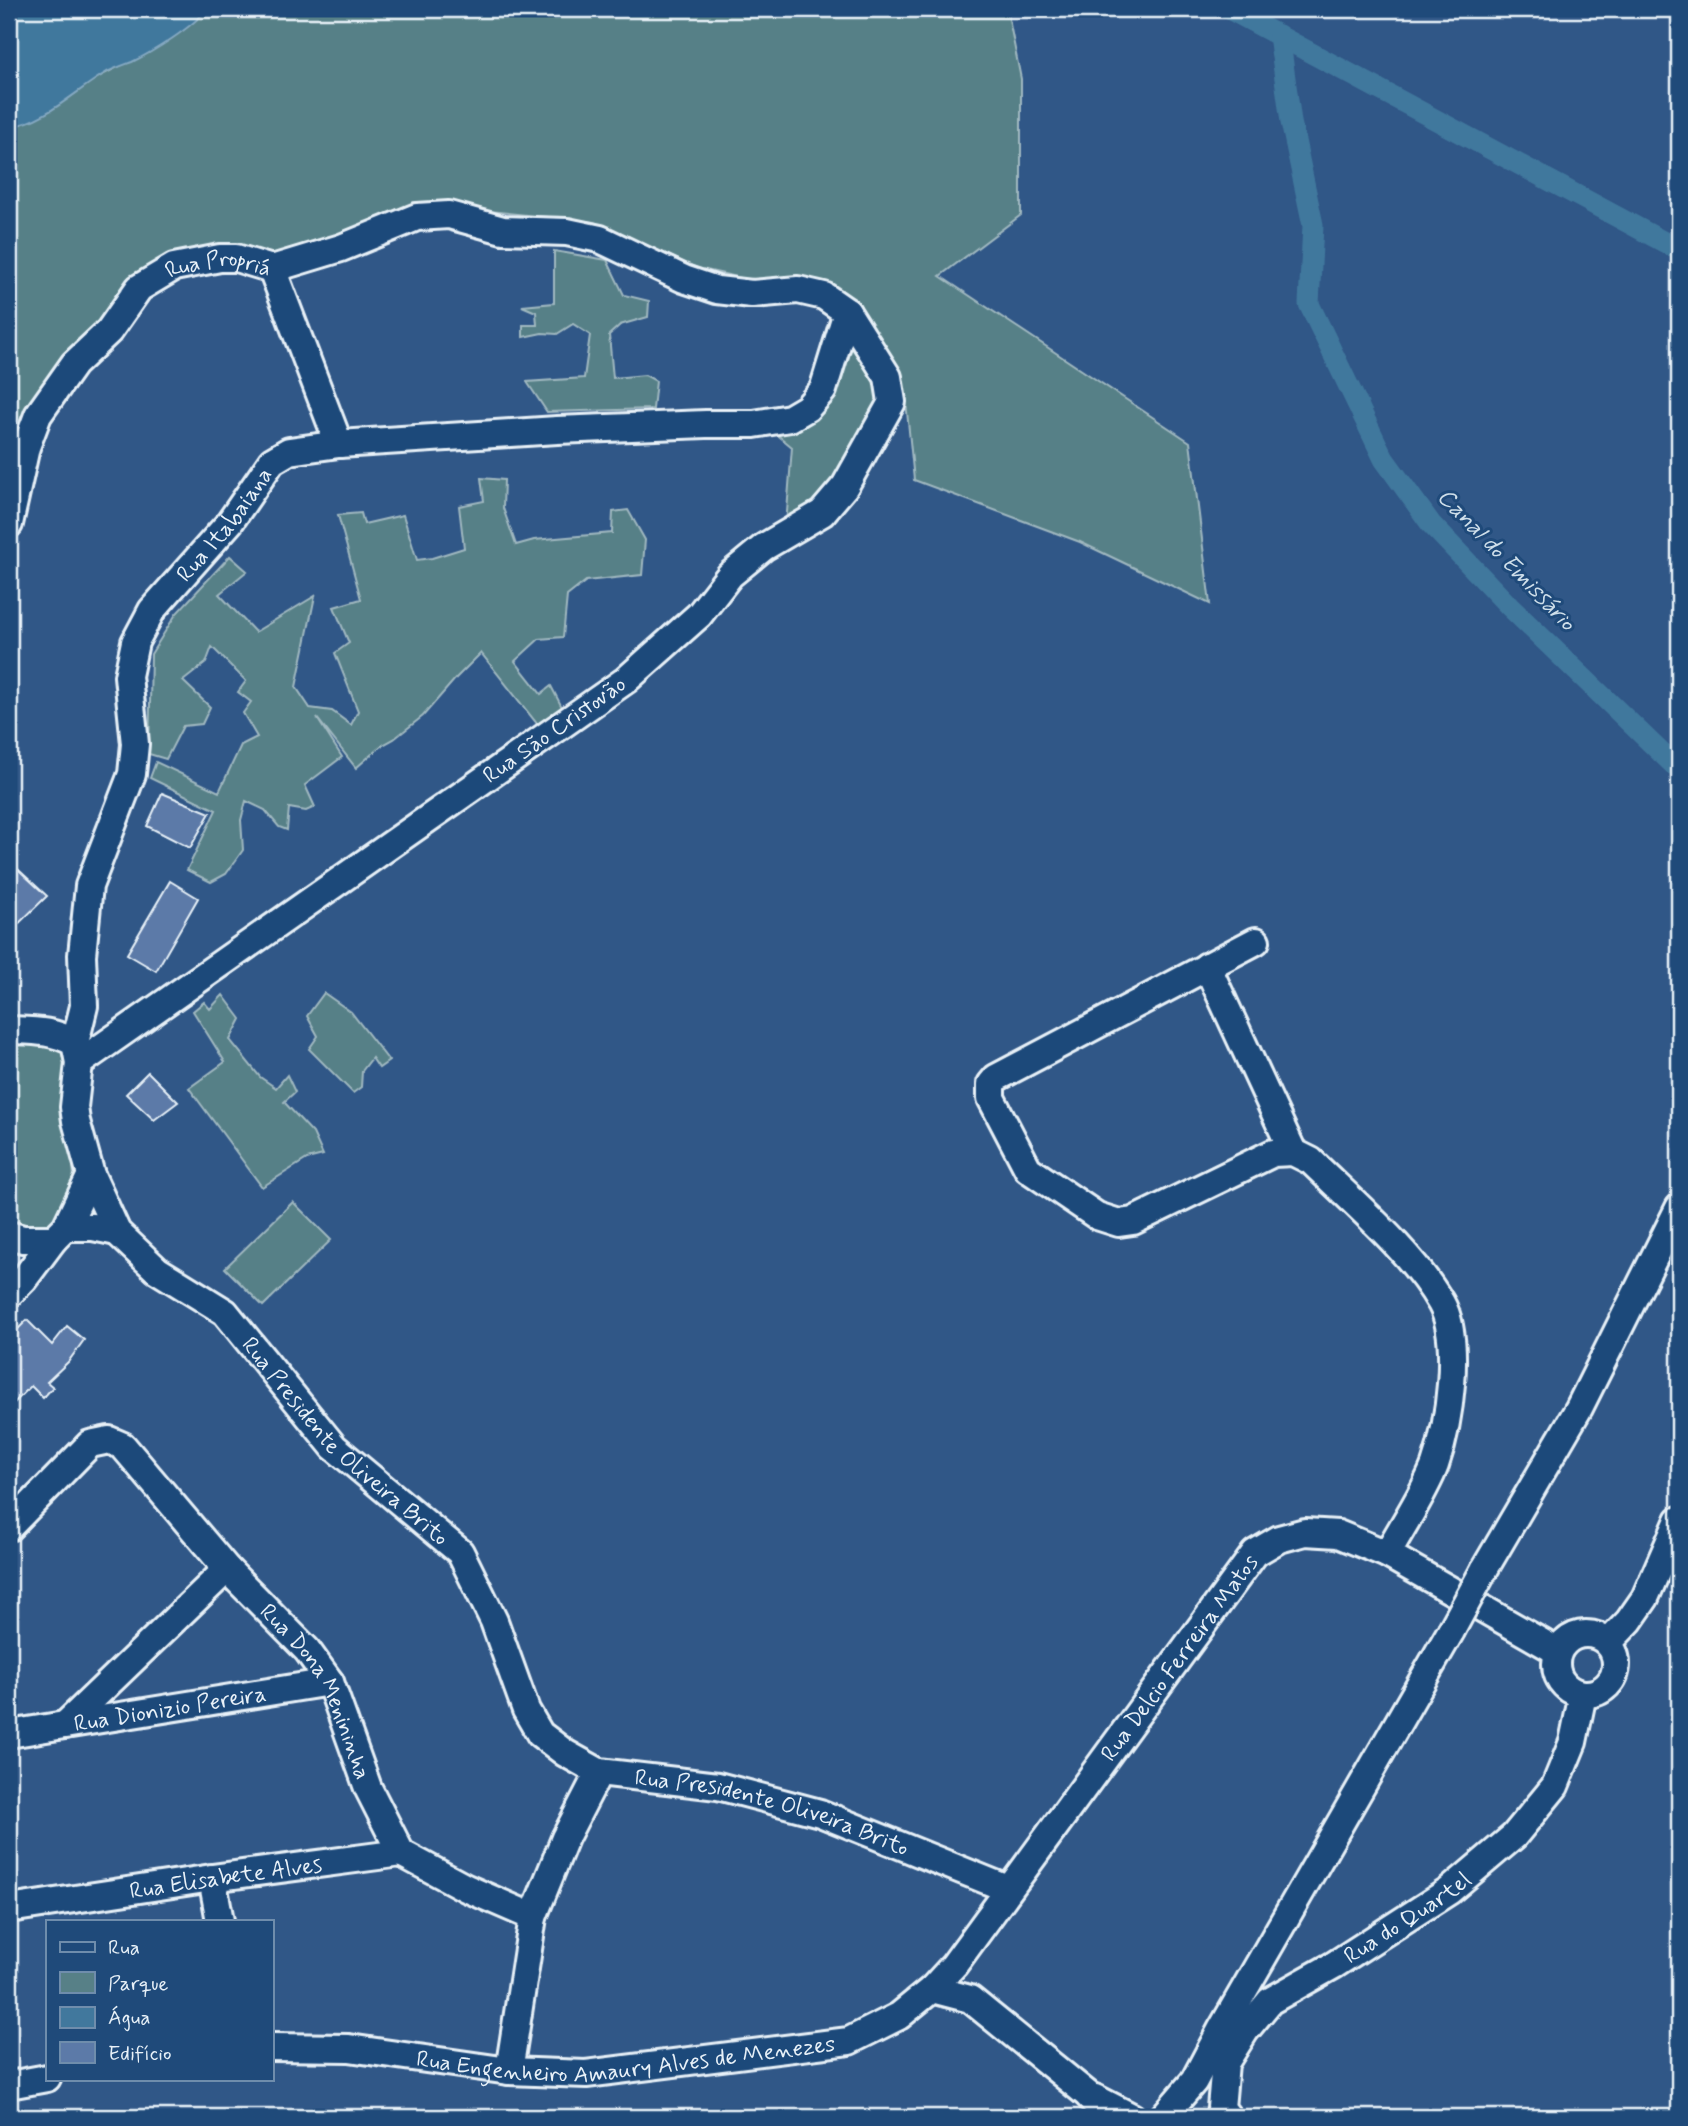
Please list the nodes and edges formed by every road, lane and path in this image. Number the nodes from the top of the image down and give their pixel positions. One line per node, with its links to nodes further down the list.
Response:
1 (272, 269): 2 (street, Rua Propriá); 3 (street); 4 (street, Rua Propriá)
2 (847, 312): 3 (street, Rua Itabaiana); 8 (street, Rua São Cristovão)
3 (339, 444): 8 (street, Rua Itabaiana)
4 (9, 523)
5 (1256, 941): 6 (street)
6 (1207, 966): 9 (street); 9 (street)
7 (9, 1030): 8 (street)
8 (77, 1053): 10 (street, Rua Presidente Oliveira Brito)
9 (1293, 1152): 19 (street)
10 (91, 1175): 12 (street, Rua Presidente Oliveira Brito); 13 (street)
11 (1679, 1208): 40 (street, bridge)
12 (117, 1232): 13 (street); 27 (street, Rua Presidente Oliveira Brito)
13 (60, 1233): 14 (street); 16 (street)
14 (9, 1235)
15 (9, 1244): 16 (street)
16 (17, 1287)
17 (1679, 1520): 21 (street)
18 (9, 1527): 20 (street, Rua Dona Menininha)
19 (1387, 1554): 22 (street, Rua Delcio Ferreira Matos); 30 (street, Rua Delcio Ferreira Matos)
20 (227, 1569): 23 (street, Rua Dona Menininha); 25 (street)
21 (1609, 1642): 22 (street); 24 (street)
22 (1557, 1651): 24 (street)
23 (330, 1682): 25 (street, Rua Dionizio Pereira); 28 (street, Rua Dona Menininha)
24 (1583, 1694): 47 (street, Rua do Quartel)
25 (65, 1725): 26 (street, Rua Dionizio Pereira)
26 (9, 1734)
27 (598, 1772): 30 (street, Rua Presidente Oliveira Brito); 32 (street)
28 (401, 1853): 29 (street, Rua Elisabete Alves); 32 (street)
29 (212, 1878): 31 (street, Rua Elisabete Alves); 33 (street)
30 (1008, 1889): 34 (street, Rua Delcio Ferreira Matos)
31 (9, 1909)
32 (533, 1917): 38 (street)
33 (220, 1920)
34 (954, 1965): 35 (street, Rua Engenheiro Amaury Alves de Menezes); 36 (street)
35 (932, 1989): 36 (street); 38 (street, Rua Engenheiro Amaury Alves de Menezes)
36 (970, 1999): 42 (street)
37 (273, 2047): 38 (street, Rua Engenheiro Amaury Alves de Menezes)
38 (509, 2071)
39 (46, 2078): 41 (street)
40 (1194, 2081): 45 (street); 46 (street)
41 (9, 2084)
42 (1087, 2094): 43 (street); 44 (street)
43 (1108, 2117)
44 (1132, 2117)
45 (1163, 2117)
46 (1185, 2117)
47 (1228, 2117)

